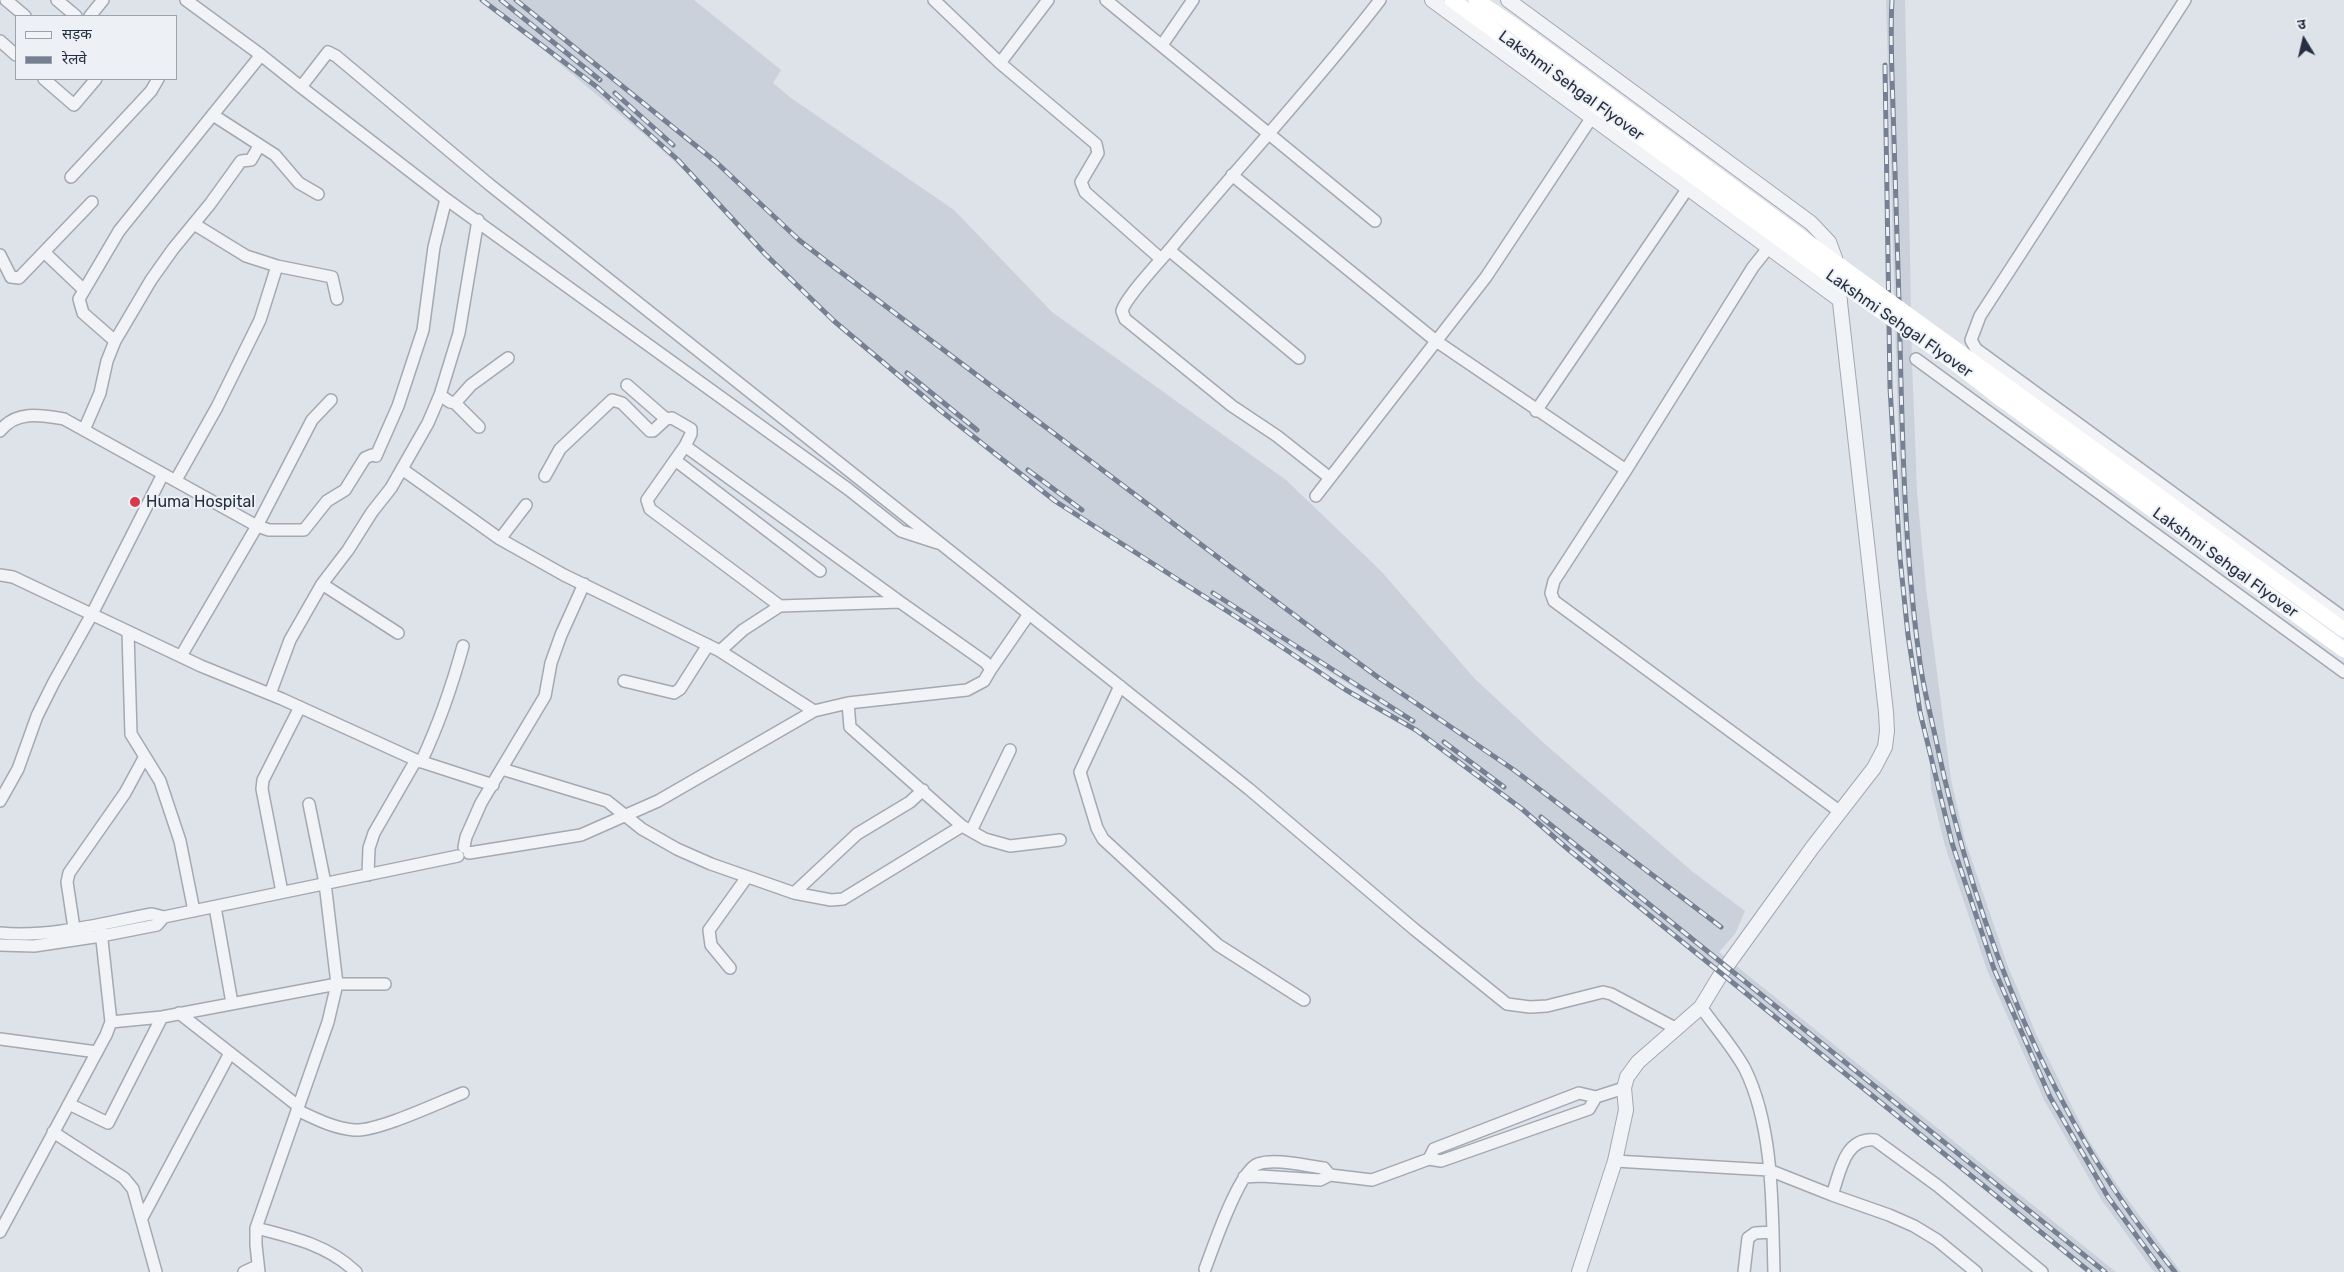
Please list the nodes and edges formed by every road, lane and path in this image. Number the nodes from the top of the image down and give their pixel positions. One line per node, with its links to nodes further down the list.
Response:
1 (6, 0): 15 (street)
2 (57, 0): 16 (street)
3 (103, 0): 17 (street)
4 (186, 0): 21 (street)
5 (934, 0): 22 (street)
6 (1048, 0): 22 (street)
7 (1106, 0): 19 (street)
8 (1193, 0): 19 (street)
9 (1380, 0): 29 (street)
10 (1432, 0): 28 (street)
11 (1452, 0): 89 (main road, Lakshmi Sehgal Flyover, bridge)
12 (1476, 0): 84 (main road, Lakshmi Sehgal Flyover, bridge)
13 (1508, 0): 47 (street)
14 (2186, 0): 83 (street)
15 (24, 15)
16 (75, 15)
17 (91, 15)
18 (0, 41): 20 (street)
19 (1162, 45): 29 (street)
20 (15, 54)
21 (261, 55): 26 (street); 27 (street)
22 (1000, 64): 42 (street)
23 (45, 80): 24 (street)
24 (95, 80)
25 (157, 80): 32 (street)
26 (301, 87): 35 (street); 74 (street)
27 (213, 115): 30 (street); 45 (street)
28 (1592, 117): 33 (street); 49 (street)
29 (1269, 133): 31 (street); 38 (street)
30 (259, 146): 34 (street); 39 (street)
31 (1232, 175): 42 (street); 49 (street)
32 (71, 177)
33 (1688, 188): 40 (street); 57 (street)
34 (318, 194)
35 (446, 199): 37 (street); 72 (street)
36 (92, 202): 41 (street)
37 (478, 220): 54 (street); 74 (street)
38 (1375, 221)
39 (194, 224): 44 (street); 48 (street)
40 (1768, 247): 47 (street); 65 (street)
41 (44, 252): 43 (street); 45 (street)
42 (1165, 254): 51 (street); 68 (street)
43 (0, 255)
44 (277, 266): 46 (street); 69 (street)
45 (84, 290): 48 (street)
46 (337, 299)
47 (1840, 300): 108 (street)
48 (115, 341): 60 (street)
49 (1436, 341): 57 (street); 68 (street)
50 (508, 358): 56 (street)
51 (1299, 358)
52 (1916, 359): 93 (street)
53 (627, 385): 58 (street)
54 (440, 394): 56 (street); 64 (street)
55 (331, 400): 72 (street)
56 (455, 403): 59 (street)
57 (1536, 411): 65 (street)
58 (666, 419): 62 (street); 67 (street)
59 (479, 427)
60 (84, 430): 61 (street); 66 (street)
61 (0, 431)
62 (684, 446): 63 (street); 79 (street)
63 (675, 460): 75 (street); 80 (street)
64 (402, 469): 73 (street); 77 (street)
65 (1626, 470): 108 (street)
66 (163, 474): 69 (street); 81 (street)
67 (545, 476)
68 (1330, 478): 70 (street)
69 (176, 480): 72 (street)
70 (1316, 496)
71 (526, 505): 73 (street)
72 (257, 526): 91 (street)
73 (500, 539): 78 (street)
74 (940, 543): 82 (street)
75 (820, 571)
76 (0, 575): 81 (street)
77 (322, 584): 86 (street); 96 (street)
78 (584, 584): 87 (street); 103 (street)
79 (900, 602): 80 (street); 92 (street)
80 (780, 606): 90 (street)
81 (92, 614): 85 (street); 106 (street)
82 (1029, 614): 92 (street); 95 (street)
83 (2344, 618)
84 (2344, 630)
85 (128, 632): 91 (street); 101 (street)
86 (398, 633)
87 (708, 645): 90 (street); 94 (street)
88 (463, 646): 102 (street)
89 (2344, 650)
90 (720, 651): 99 (street)
91 (181, 656): 96 (street)
92 (991, 669): 97 (street)
93 (2344, 672)
94 (624, 681)
95 (1120, 686): 132 (street); 138 (street)
96 (270, 694): 98 (street)
97 (848, 703): 99 (street); 105 (street)
98 (300, 707): 102 (street); 116 (street)
99 (814, 711): 109 (street)
100 (1010, 750): 110 (street)
101 (144, 758): 119 (street); 123 (street)
102 (419, 761): 104 (street); 113 (street)
103 (502, 769): 104 (street); 109 (street)
104 (493, 785): 112 (street)
105 (923, 790): 110 (street); 117 (street)
106 (0, 801)
107 (309, 804): 115 (street)
108 (1840, 811): 134 (street)
109 (625, 816): 112 (street); 114 (street)
110 (967, 828): 111 (street); 117 (street)
111 (1060, 840)
112 (464, 852): 113 (street)
113 (368, 875): 115 (street)
114 (747, 876): 117 (street); 129 (street)
115 (325, 883): 116 (street); 130 (street)
116 (282, 892): 118 (street)
117 (794, 893)
118 (215, 907): 119 (street); 133 (street)
119 (194, 911): 120 (street)
120 (164, 917): 121 (street); 124 (street)
121 (131, 918): 122 (street); 124 (street)
122 (100, 924): 123 (street); 126 (street)
123 (74, 928): 127 (street)
124 (133, 930): 126 (street)
125 (0, 933): 127 (street)
126 (101, 936): 127 (street); 137 (street)
127 (18, 940): 128 (street)
128 (0, 944)
129 (730, 968)
130 (337, 984): 131 (street); 133 (street); 146 (street)
131 (385, 984)
132 (1304, 1000)
133 (232, 1003): 135 (street)
134 (1701, 1007): 138 (street); 150 (street)
135 (179, 1013): 136 (street); 141 (street)
136 (162, 1017): 137 (street); 145 (street)
137 (111, 1022): 140 (street)
138 (1677, 1029): 142 (street)
139 (0, 1039): 140 (street)
140 (97, 1052): 145 (street)
141 (230, 1053): 146 (street); 152 (street)
142 (1624, 1088): 144 (street); 149 (street)
143 (464, 1093): 146 (street)
144 (1596, 1097): 148 (street); 148 (street)
145 (69, 1104): 147 (street)
146 (297, 1108): 153 (street)
147 (53, 1132): 152 (street); 154 (street)
148 (1429, 1159): 157 (street)
149 (1615, 1161): 150 (street); 161 (street)
150 (1769, 1170): 151 (street); 155 (street)
151 (1832, 1195): 164 (street); 165 (street)
152 (142, 1218): 158 (street)
153 (256, 1228): 156 (street); 160 (street)
154 (0, 1232)
155 (1773, 1232): 162 (street); 163 (street)
156 (258, 1269): 159 (street)
157 (1205, 1270)
158 (156, 1272)
159 (244, 1272)
160 (356, 1272)
161 (1579, 1272)
162 (1744, 1272)
163 (1774, 1272)
164 (1976, 1272)
165 (2042, 1272)

